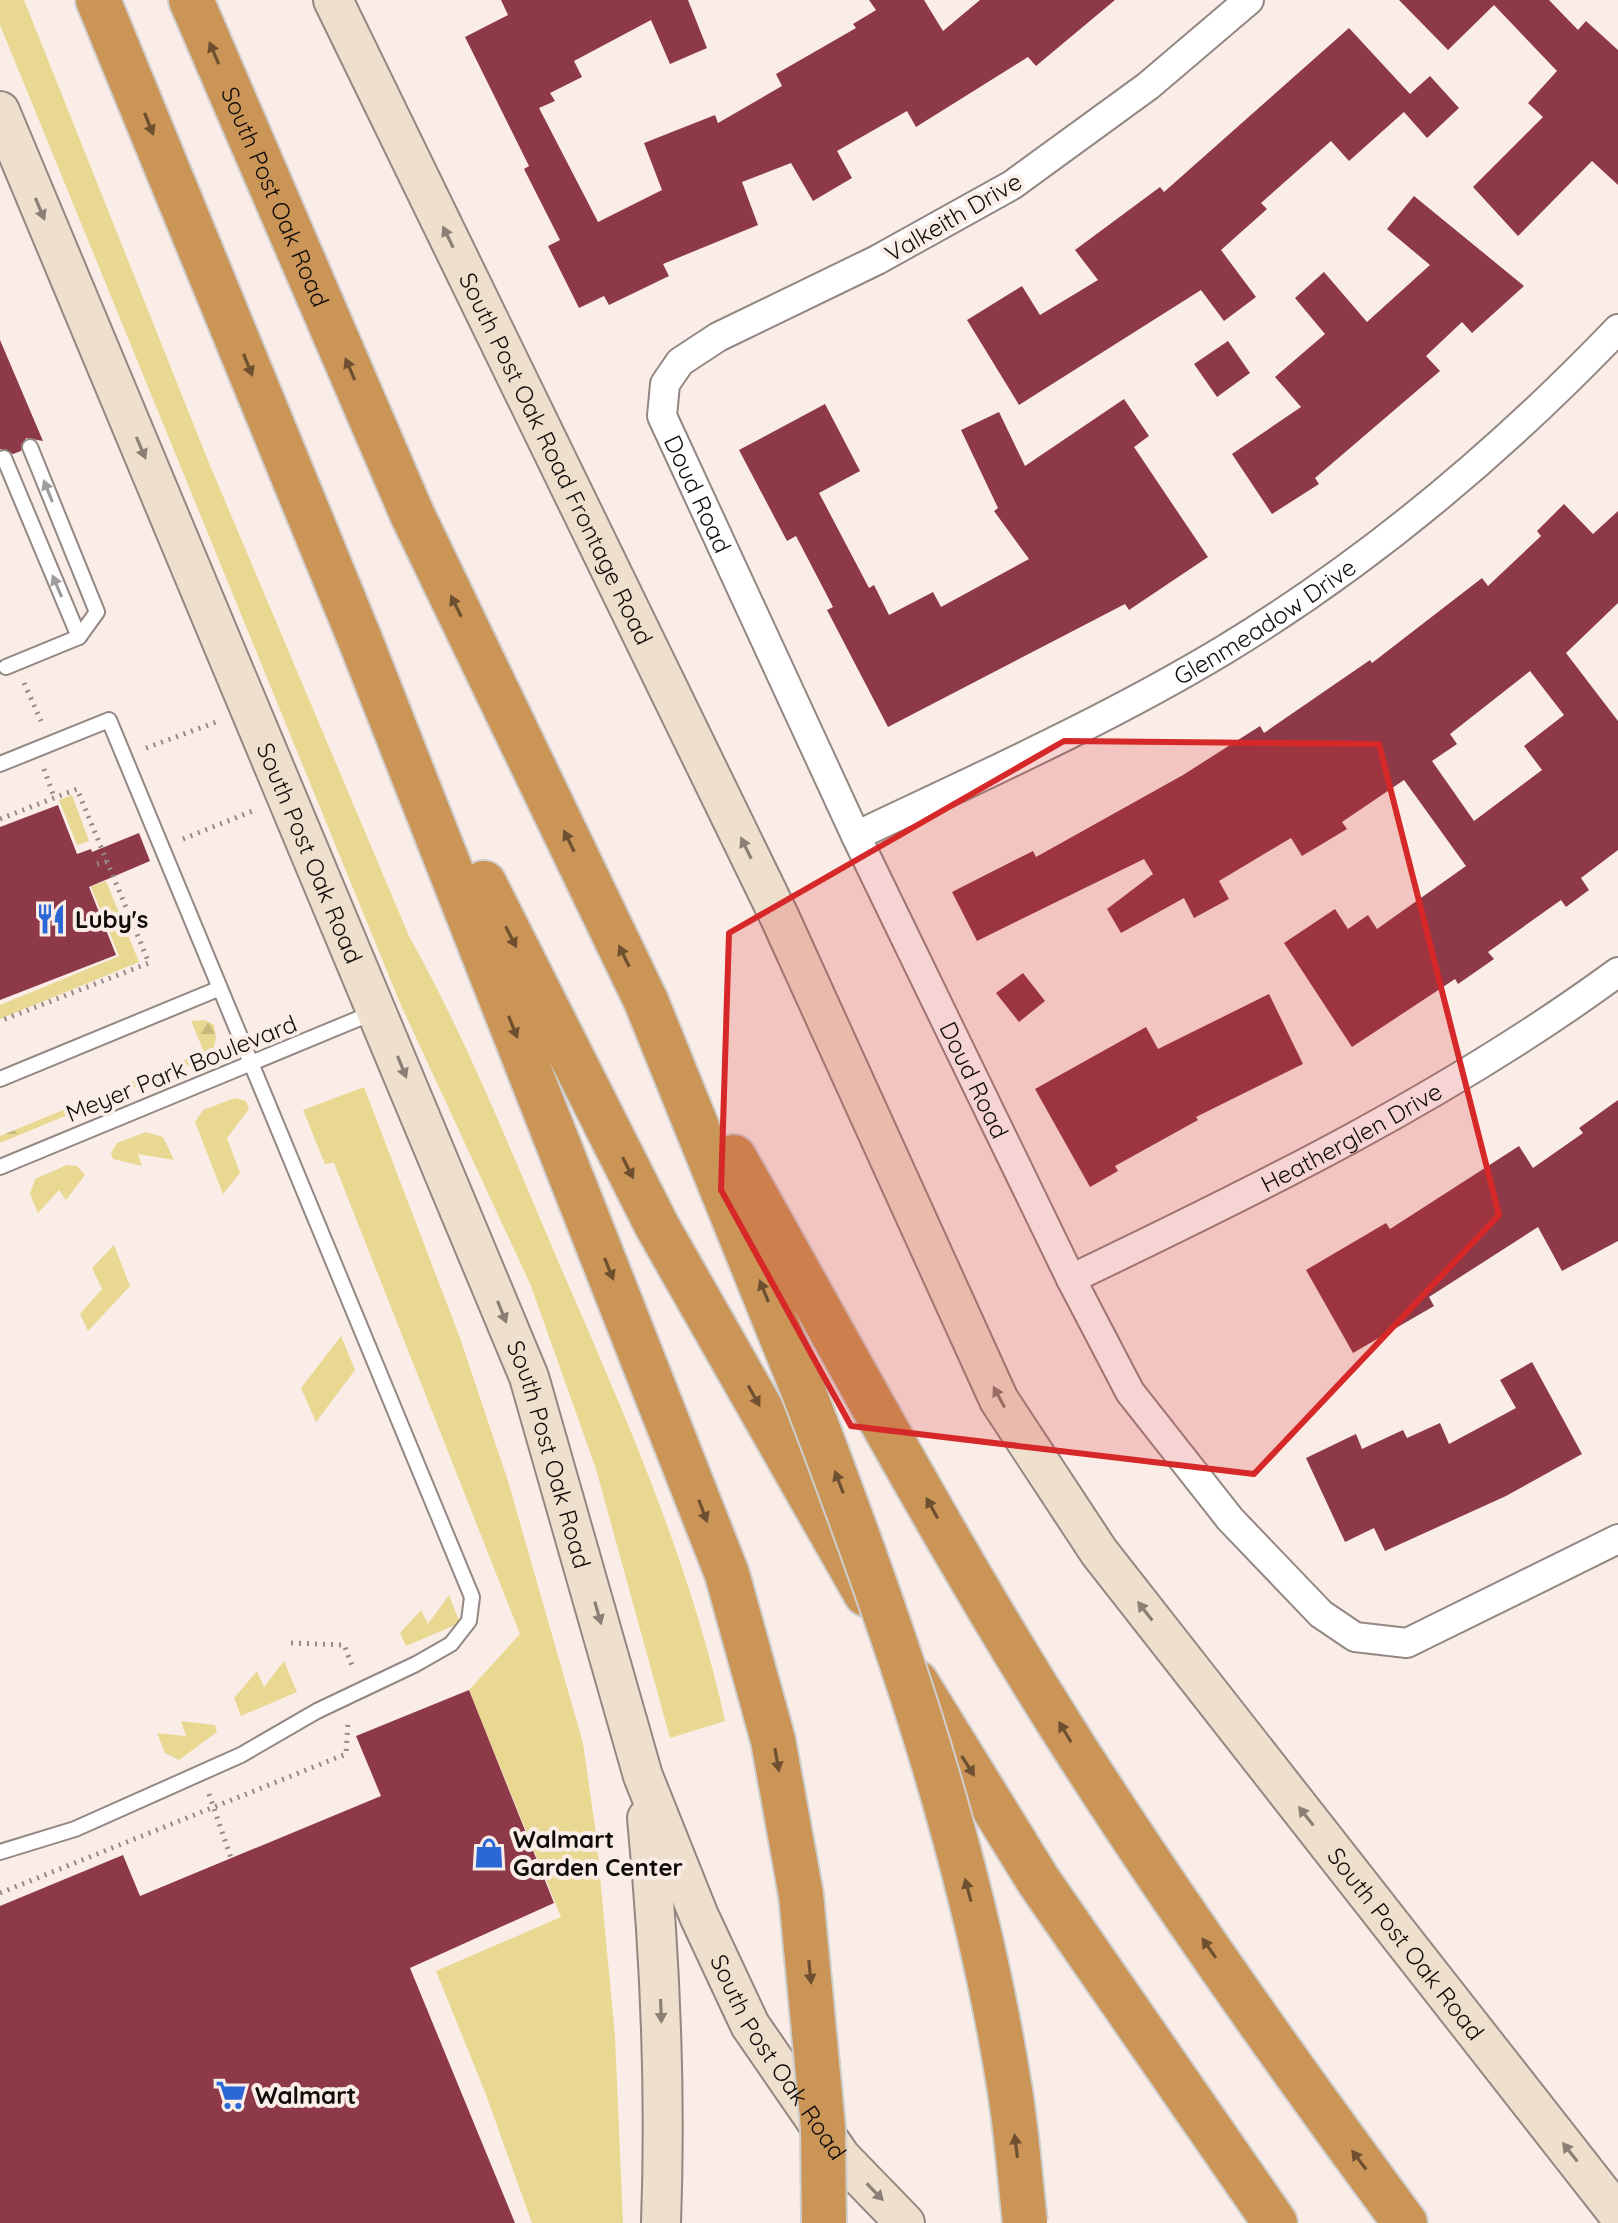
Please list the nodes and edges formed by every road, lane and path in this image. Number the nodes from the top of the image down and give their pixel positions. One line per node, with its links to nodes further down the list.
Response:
1 (98, 0): 12 (highway, one-way to 12)
2 (191, 0): 30 (highway, South Post Oak Road, one-way to 2)
3 (333, 0): 27 (main road, South Post Oak Road Frontage Road, one-way to 3)
4 (1249, 0): 8 (street, Valkeith Drive)
5 (0, 111): 6 (main road)
6 (9, 159): 31 (main road, South Post Oak Road, one-way to 31)
7 (1618, 329): 23 (street, Glenmeadow Drive)
8 (662, 416): 23 (street, Doud Road)
9 (30, 447): 11 (lane, one-way to 9)
10 (4, 458): 11 (lane, one-way to 10)
11 (79, 637): 13 (lane)
12 (361, 642): 49 (highway, one-way to 49, bridge); 52 (highway, one-way to 52)
13 (6, 667)
14 (29, 694): 16 (path)
15 (220, 720): 17 (path)
16 (42, 724)
17 (124, 756): 18 (lane); 29 (lane)
18 (0, 764)
19 (42, 764): 20 (path)
20 (55, 797): 22 (path); 25 (path)
21 (256, 810): 24 (path)
22 (0, 819)
23 (856, 836): 36 (street, Doud Road)
24 (175, 843)
25 (108, 861): 26 (path); 32 (path)
26 (97, 864)
27 (780, 918): 47 (main road, South Post Oak Road, one-way to 27)
28 (1618, 972): 36 (street, Heatherglen Drive)
29 (218, 989): 33 (lane); 34 (lane)
30 (646, 1001): 51 (highway, one-way to 30, bridge); 53 (highway, one-way to 30)
31 (378, 1010): 33 (lane, Meyer Park Boulevard); 42 (main road, South Post Oak Road, one-way to 42)
32 (0, 1021)
33 (252, 1062): 35 (lane, Meyer Park Boulevard); 41 (lane)
34 (0, 1079)
35 (0, 1167)
36 (1071, 1279): 37 (street, Doud Road)
37 (1618, 1539)
38 (291, 1643): 39 (path)
39 (353, 1668)
40 (348, 1720): 43 (path)
41 (201, 1772): 43 (path); 44 (lane)
42 (643, 1776): 48 (main road, one-way to 48); 50 (main road, South Post Oak Road, one-way to 50)
43 (214, 1808): 45 (path); 46 (path)
44 (0, 1852)
45 (231, 1858)
46 (0, 1893)
47 (1618, 2214)
48 (661, 2223)
49 (824, 2223)
50 (905, 2223)
51 (1025, 2223)
52 (1275, 2223)
53 (1405, 2223)

